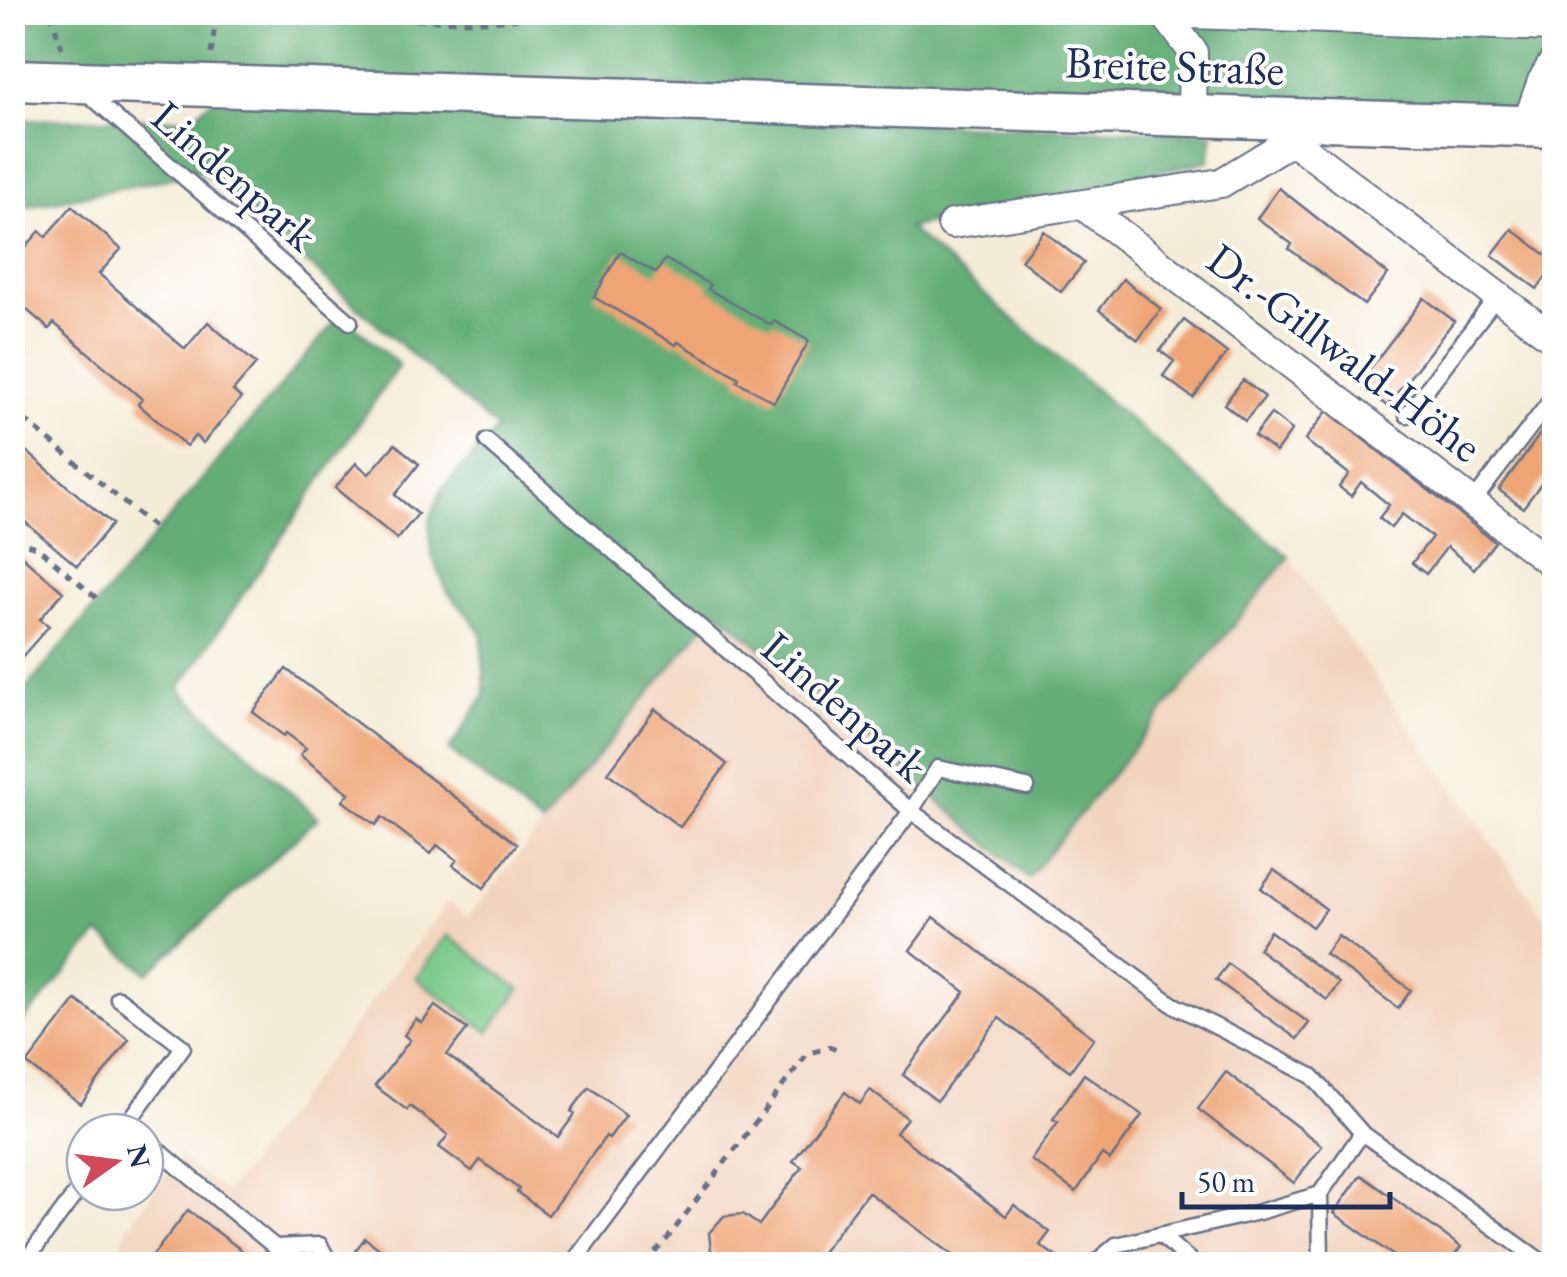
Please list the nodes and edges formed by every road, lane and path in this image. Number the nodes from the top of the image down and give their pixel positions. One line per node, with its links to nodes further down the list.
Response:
1 (217, 12): 9 (path)
2 (336, 12): 3 (path)
3 (603, 12)
4 (1163, 13): 5 (street); 10 (street)
5 (1554, 27)
6 (1554, 62): 11 (street)
7 (12, 80): 8 (main road, Breite Straße)
8 (73, 81): 9 (main road, Breite Straße); 16 (lane, Lindenpark)
9 (207, 86): 10 (main road, Breite Straße)
10 (1192, 116): 12 (main road, Breite Straße)
11 (1540, 127): 12 (main road, Breite Straße)
12 (1292, 130): 13 (street, Dr.-Gillwald-Höhe); 15 (street)
13 (1084, 206): 14 (street, Dr.-Gillwald-Höhe); 22 (street, Dr.-Gillwald-Höhe)
14 (952, 224)
15 (1498, 295): 17 (street); 20 (lane)
16 (350, 322)
17 (1554, 339)
18 (1554, 396): 22 (lane)
19 (12, 409): 23 (path)
20 (1407, 415)
21 (486, 441): 28 (lane, Lindenpark)
22 (1472, 502): 25 (street, Dr.-Gillwald-Höhe)
23 (158, 531)
24 (12, 540): 26 (path)
25 (1554, 565)
26 (100, 601)
27 (1028, 787): 28 (lane)
28 (911, 810): 32 (lane, Lindenpark); 39 (lane)
29 (118, 998): 31 (lane)
30 (842, 1052): 40 (path)
31 (140, 1112)
32 (1362, 1133): 34 (lane); 44 (lane, Lindenpark)
33 (165, 1156): 38 (lane)
34 (1320, 1194): 36 (lane); 43 (lane)
35 (65, 1207): 37 (lane)
36 (1160, 1234): 41 (lane); 42 (lane)
37 (23, 1264)
38 (330, 1264)
39 (572, 1264)
40 (644, 1264)
41 (1094, 1264)
42 (1194, 1264)
43 (1321, 1264)
44 (1546, 1264)

